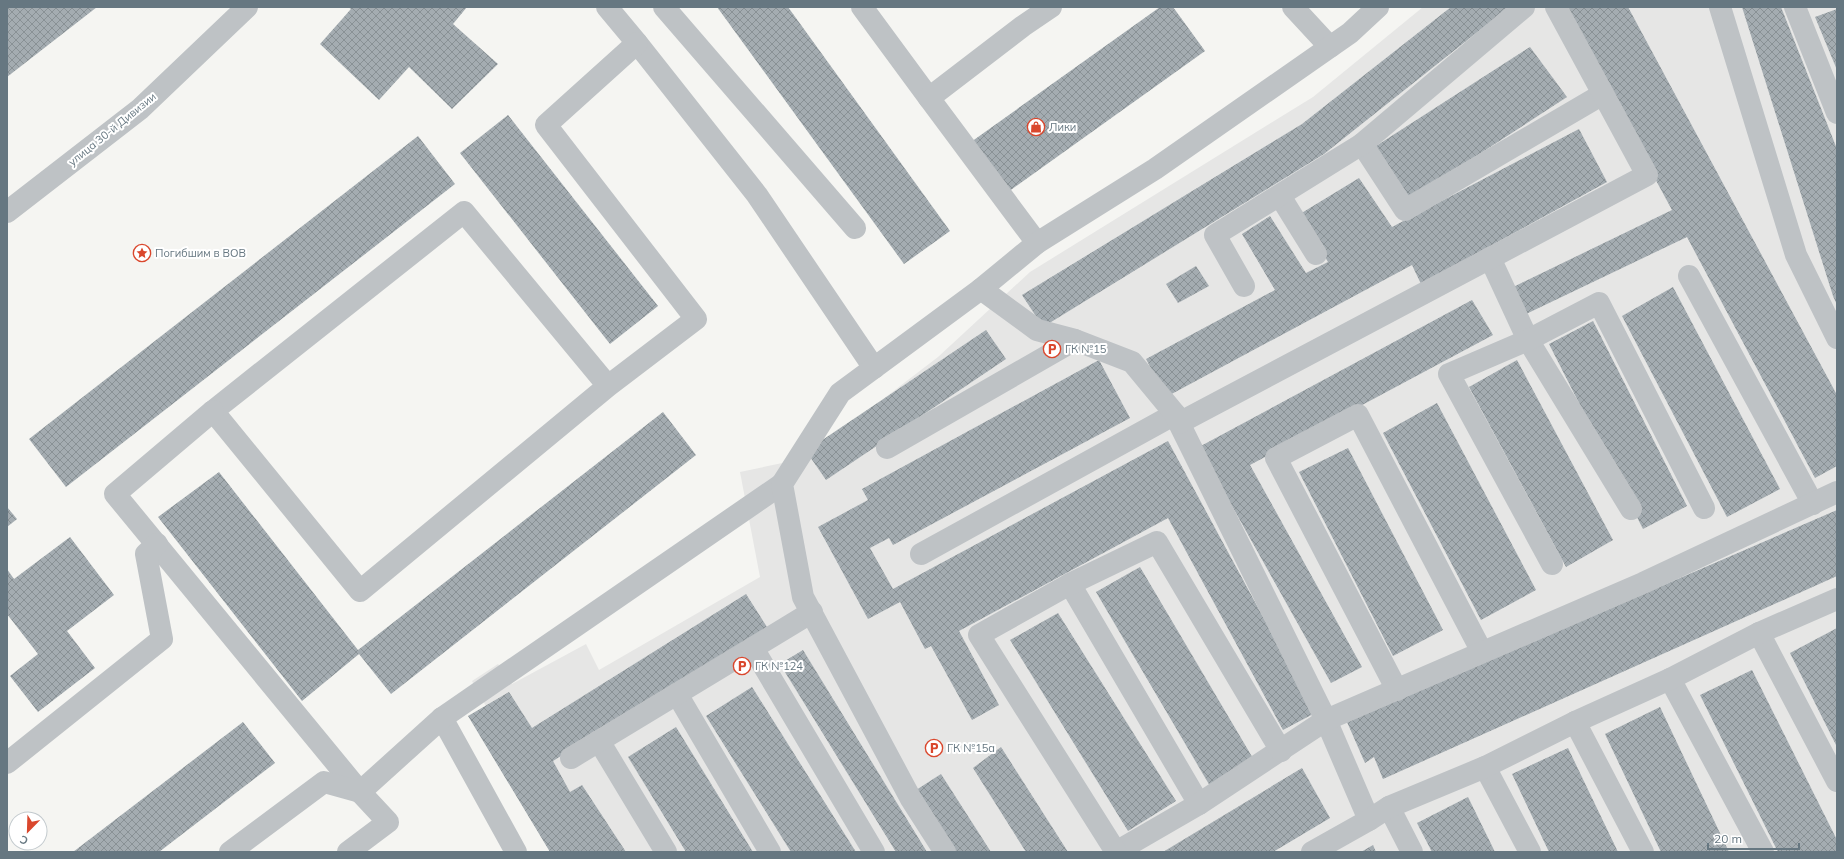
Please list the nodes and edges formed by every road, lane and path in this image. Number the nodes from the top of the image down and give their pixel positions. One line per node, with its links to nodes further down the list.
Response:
1 (247, 7): 19 (street, улица 30-й Дивизии)
2 (607, 7): 12 (street)
3 (664, 7): 20 (street)
4 (862, 7): 15 (street)
5 (1051, 7): 15 (street)
6 (1293, 7): 13 (street)
7 (1378, 7): 13 (street)
8 (1524, 7): 17 (street)
9 (1556, 7): 14 (street)
10 (1720, 7): 27 (street)
11 (1795, 7): 16 (street)
12 (637, 43): 30 (street); 31 (street)
13 (1330, 47): 21 (street)
14 (1603, 94): 17 (street); 23 (street)
15 (929, 98): 21 (street)
16 (1837, 113)
17 (1362, 144): 18 (street)
18 (1280, 196): 22 (street); 25 (street)
19 (7, 212)
20 (855, 228)
21 (1036, 243): 26 (street)
22 (1316, 254)
23 (1490, 258): 29 (street); 33 (street)
24 (1689, 276): 37 (street)
25 (1244, 286)
26 (981, 289): 28 (street); 30 (street)
27 (1837, 338)
28 (1075, 340): 33 (street); 34 (street)
29 (1528, 340): 38 (street); 39 (street); 42 (street)
30 (874, 368): 35 (street)
31 (608, 386): 32 (street); 32 (street)
32 (213, 411): 40 (street)
33 (1177, 419): 41 (street); 53 (street)
34 (887, 448)
35 (782, 484): 45 (street); 52 (street)
36 (1837, 492): 37 (street)
37 (1813, 504): 48 (street)
38 (1704, 508)
39 (1632, 509)
40 (157, 544): 58 (street); 61 (street)
41 (921, 554)
42 (1552, 564)
43 (1070, 584): 56 (street); 62 (street); 72 (street)
44 (1837, 599): 46 (street)
45 (812, 612): 47 (street); 71 (street)
46 (1760, 633): 49 (street); 60 (street)
47 (752, 648): 51 (street); 70 (street)
48 (1482, 652): 50 (street); 50 (street)
49 (1670, 679): 54 (street); 77 (street)
50 (1397, 690): 53 (street)
51 (676, 694): 55 (street); 69 (street)
52 (442, 718): 61 (street); 67 (street)
53 (1326, 720): 56 (street); 64 (street)
54 (1575, 722): 59 (street); 76 (street)
55 (599, 741): 57 (street); 68 (street)
56 (1281, 751): 62 (street)
57 (570, 758)
58 (7, 763)
59 (1484, 767): 63 (street); 75 (street)
60 (1837, 781)
61 (360, 792): 65 (street); 66 (street)
62 (1199, 804): 72 (street)
63 (1389, 806): 64 (street); 74 (street)
64 (1369, 820): 73 (street)
65 (230, 852)
66 (348, 852)
67 (516, 852)
68 (666, 852)
69 (770, 852)
70 (874, 852)
71 (945, 852)
72 (1116, 852)
73 (1312, 852)
74 (1412, 852)
75 (1530, 852)
76 (1642, 852)
77 (1763, 852)

